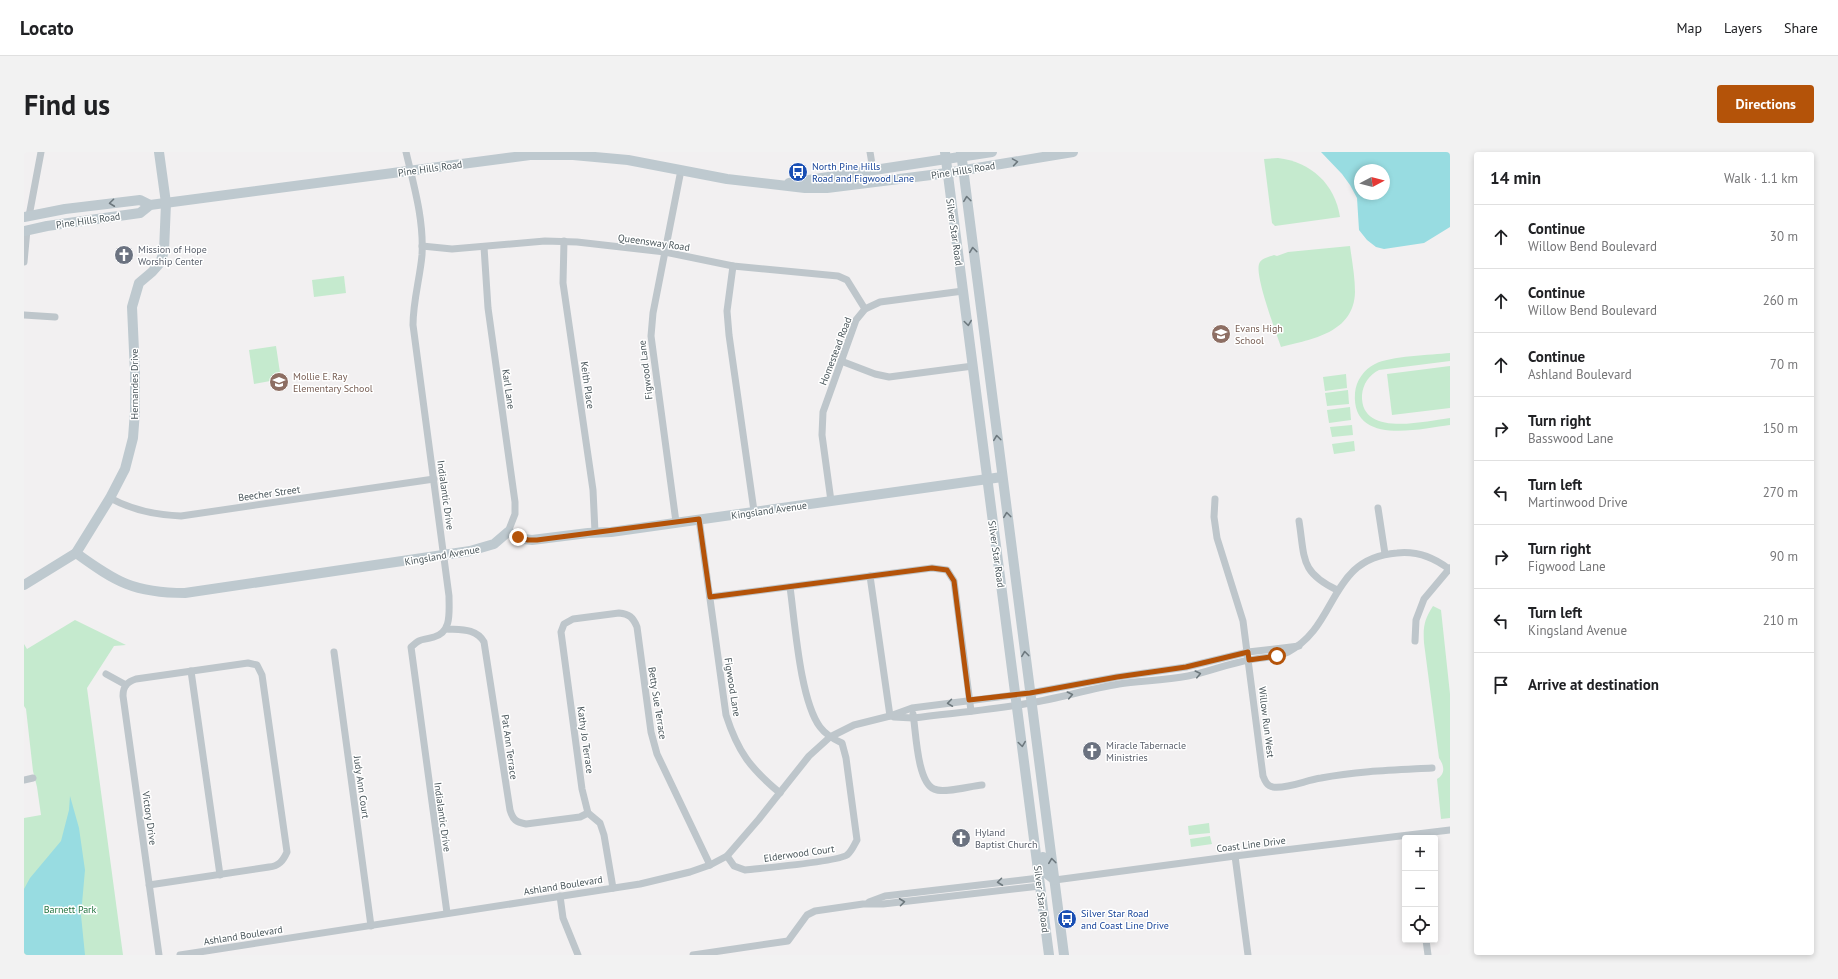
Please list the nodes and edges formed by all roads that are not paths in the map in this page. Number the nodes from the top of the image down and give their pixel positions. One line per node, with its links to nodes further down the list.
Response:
1 (41, 152): 17 (street)
2 (159, 152): 15 (main road, Hernandes Drive)
3 (406, 152): 9 (street, Indialantic Drive)
4 (870, 152): 11 (street)
5 (992, 152): 7 (main road, Pine Hills Road)
6 (1073, 152): 12 (main road, Pine Hills Road, one-way to 6)
7 (961, 154): 8 (main road, Pine Hills Road); 12 (main road, Silver Star Road)
8 (945, 156): 11 (main road, Pine Hills Road); 13 (main road, Silver Star Road)
9 (410, 170): 10 (main road, Pine Hills Road); 15 (main road, Pine Hills Road); 21 (street, Indialantic Drive)
10 (681, 170): 14 (main road, Pine Hills Road); 23 (street, Figwood Lane)
11 (873, 170): 14 (main road, Pine Hills Road)
12 (963, 170): 13 (main road, Pine Hills Road); 28 (main road, Silver Star Road, one-way to 12)
13 (948, 173): 14 (main road, Pine Hills Road); 18 (main road, Silver Star Road)
14 (782, 184)
15 (166, 203): 16 (main road, Pine Hills Road); 36 (main road, Hernandes Drive)
16 (150, 205): 17 (main road, Pine Hills Road, one-way to 17); 19 (main road, Pine Hills Road)
17 (26, 217)
18 (954, 218): 26 (main road, Silver Star Road); 28 (main road)
19 (25, 230): 24 (street)
20 (564, 241): 22 (street, Queensway Road); 23 (street, Queensway Road); 45 (street, Keith Place)
21 (422, 246): 22 (street, Queensway Road); 34 (street, Indialantic Drive)
22 (484, 247): 44 (street, Karl Lane)
23 (665, 252): 25 (street, Queensway Road); 42 (street, Figwood Lane)
24 (24, 262)
25 (733, 266): 27 (street, Queensway Road); 40 (street)
26 (963, 291): 27 (street); 32 (main road, Silver Star Road, one-way to 32)
27 (865, 308): 31 (street, Homestead Road)
28 (981, 312): 33 (main road, Silver Star Road, one-way to 28)
29 (24, 315): 30 (street)
30 (55, 317)
31 (841, 361): 32 (street); 38 (street, Homestead Road)
32 (973, 366): 35 (main road, Silver Star Road)
33 (1002, 477): 35 (main road, Kingsland Avenue); 64 (main road, Silver Star Road, one-way to 33)
34 (434, 479): 36 (street, Beecher Street); 48 (street, Indialantic Drive)
35 (987, 479): 38 (main road, Kingsland Avenue); 63 (main road, Silver Star Road)
36 (110, 498): 46 (main road, Hernandes Drive)
37 (1214, 499): 59 (street, Willow Run West)
38 (831, 501): 40 (main road, Kingsland Avenue)
39 (1378, 508): 47 (street)
40 (754, 511): 41 (main road, Kingsland Avenue)
41 (699, 519): 42 (main road, Kingsland Avenue); 54 (street, Figwood Lane)
42 (676, 522): 45 (main road, Kingsland Avenue)
43 (1299, 522): 53 (street)
44 (508, 532): 45 (main road, Kingsland Avenue); 48 (main road, Kingsland Avenue)
45 (595, 532)
46 (76, 554): 48 (main road, Kingsland Avenue); 51 (main road, Hernandes Drive)
47 (1385, 554): 49 (street); 53 (street)
48 (444, 556): 56 (street, Indialantic Drive)
49 (1450, 569): 57 (street)
50 (870, 576): 52 (street); 65 (street); 69 (street)
51 (24, 585)
52 (790, 587): 54 (street); 71 (street)
53 (1337, 590): 59 (street)
54 (710, 597): 77 (street, Figwood Lane)
55 (597, 615): 78 (street, Kathy Jo Terrace); 84 (street, Betty Sue Terrace)
56 (446, 629): 78 (street, Pat Ann Terrace); 91 (street, Indialantic Drive)
57 (1415, 641)
58 (334, 652): 92 (street, Judy Ann Court)
59 (1248, 656): 64 (street); 73 (street, Willow Run West)
60 (191, 671): 62 (street); 85 (street); 85 (street)
61 (106, 674): 62 (street)
62 (126, 685): 88 (street, Victory Drive)
63 (1015, 695): 64 (street, Ashland Boulevard); 65 (street, Ashland Boulevard); 66 (main road, Silver Star Road)
64 (1031, 698): 66 (street, Ashland Boulevard); 86 (main road, Silver Star Road, one-way to 64)
65 (969, 700): 67 (street, Ashland Boulevard, one-way to 67); 68 (street)
66 (1017, 705): 68 (street, Ashland Boulevard); 72 (main road, Silver Star Road, one-way to 72)
67 (912, 708): 69 (street, Ashland Boulevard); 70 (street)
68 (971, 711): 70 (street, Ashland Boulevard)
69 (890, 716): 70 (street, Ashland Boulevard); 71 (street, Ashland Boulevard)
70 (913, 718): 76 (street)
71 (830, 738): 77 (street, Ashland Boulevard); 82 (street, Elderwood Court)
72 (1025, 768): 86 (main road); 87 (main road, Silver Star Road)
73 (1432, 768)
74 (33, 778): 75 (street)
75 (24, 780)
76 (982, 785)
77 (780, 793): 82 (street, Ashland Boulevard)
78 (588, 813): 89 (street, Kathy Jo Terrace)
79 (1450, 830): 80 (street, Coast Line Drive)
80 (1419, 835)
81 (1402, 837): 83 (street, Coast Line Drive)
82 (727, 856): 84 (street, Ashland Boulevard)
83 (1235, 856): 86 (street, Coast Line Drive); 100 (street)
84 (710, 865): 89 (street, Ashland Boulevard)
85 (220, 875): 88 (street)
86 (1055, 880): 99 (main road, Silver Star Road)
87 (1040, 882): 97 (street); 98 (main road, Silver Star Road); 99 (main road)
88 (149, 885): 94 (street, Victory Drive)
89 (613, 888): 90 (street, Ashland Boulevard)
90 (560, 896): 91 (street, Ashland Boulevard); 96 (street)
91 (446, 913): 92 (street, Ashland Boulevard)
92 (371, 926): 95 (street, Ashland Boulevard)
93 (1426, 943): 101 (street)
94 (159, 955)
95 (180, 955)
96 (578, 955)
97 (693, 955)
98 (1049, 955)
99 (1064, 955)
100 (1248, 955)
101 (1428, 955)

